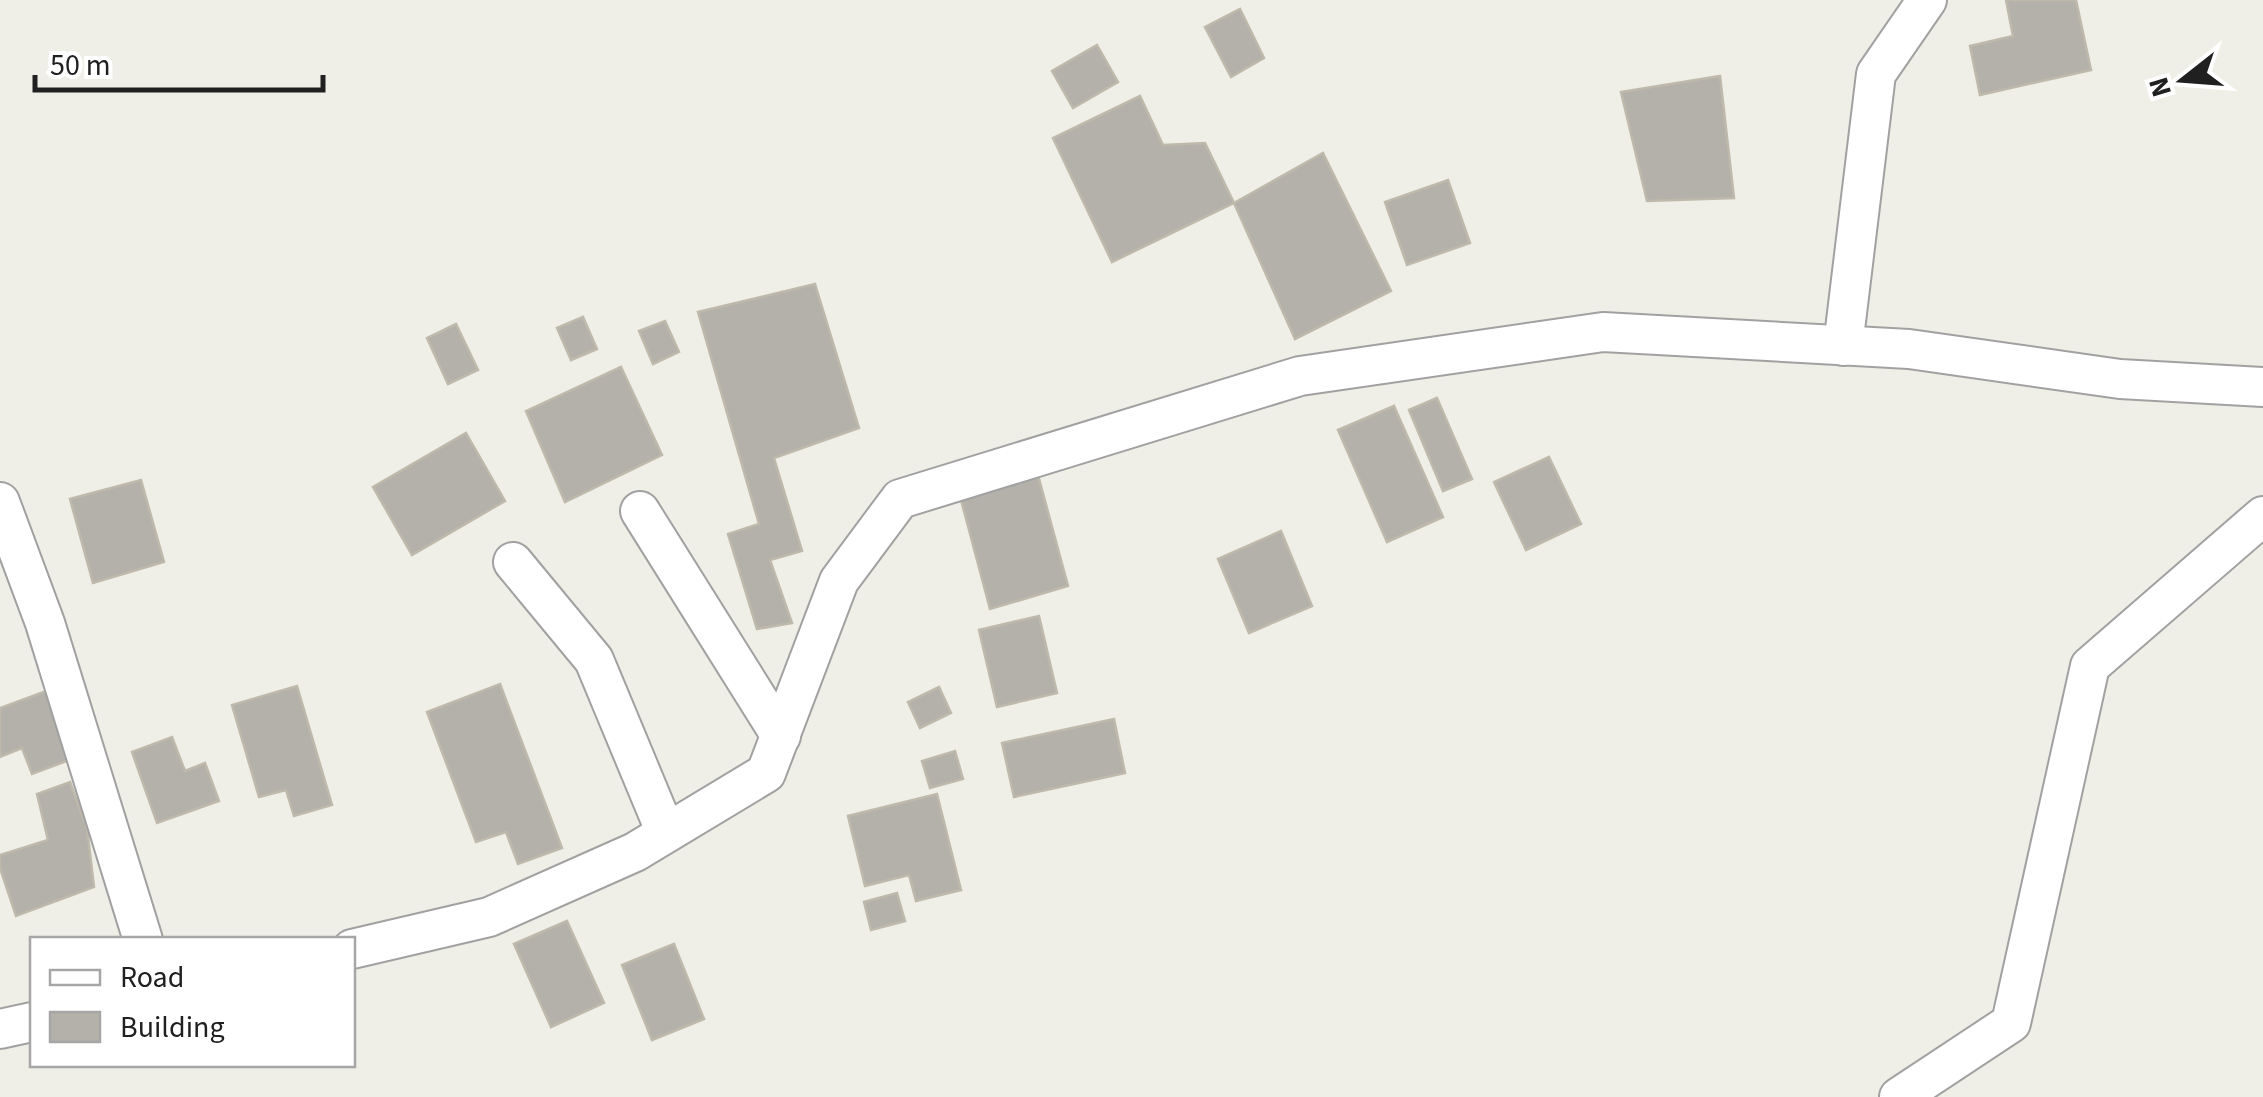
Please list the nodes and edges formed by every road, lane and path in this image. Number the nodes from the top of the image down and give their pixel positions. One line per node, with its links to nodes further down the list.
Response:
1 (1927, 0): 2 (street)
2 (1843, 346): 3 (street); 8 (street)
3 (2263, 387)
4 (0, 502): 10 (street)
5 (640, 511): 8 (street)
6 (2263, 516): 14 (street)
7 (514, 562): 9 (street)
8 (781, 736): 9 (street)
9 (666, 833): 11 (street)
10 (143, 937)
11 (355, 948)
12 (30, 1022): 13 (street)
13 (0, 1029)
14 (1899, 1097)

